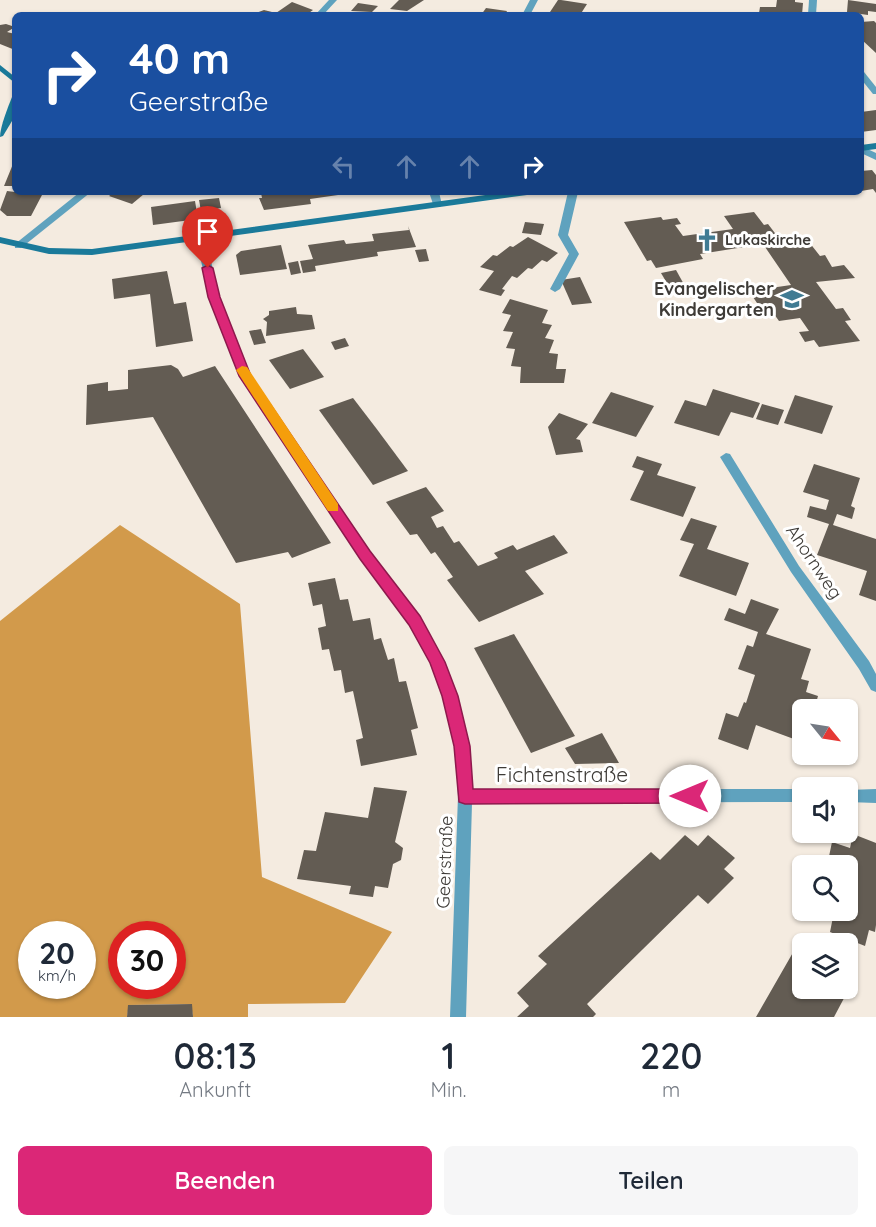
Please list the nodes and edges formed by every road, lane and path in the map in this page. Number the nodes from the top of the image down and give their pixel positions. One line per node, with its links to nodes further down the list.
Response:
1 (333, 0): 2 (street)
2 (322, 12)
3 (0, 67): 4 (main road)
4 (12, 78)
5 (864, 78): 6 (street)
6 (876, 92)
7 (12, 109): 8 (main road)
8 (0, 135)
9 (82, 195): 16 (street)
10 (435, 195): 13 (street)
11 (506, 195): 13 (main road)
12 (572, 195): 17 (street)
13 (437, 205): 14 (main road)
14 (201, 238): 16 (main road); 20 (street, Geerstraße)
15 (0, 240): 16 (main road)
16 (18, 246)
17 (555, 289)
18 (726, 457): 19 (street, Ahornweg)
19 (876, 686)
20 (465, 796): 21 (street, Fichtenstraße); 24 (street, Geerstraße)
21 (792, 796)
22 (858, 796): 23 (street)
23 (876, 796)
24 (458, 1017)

